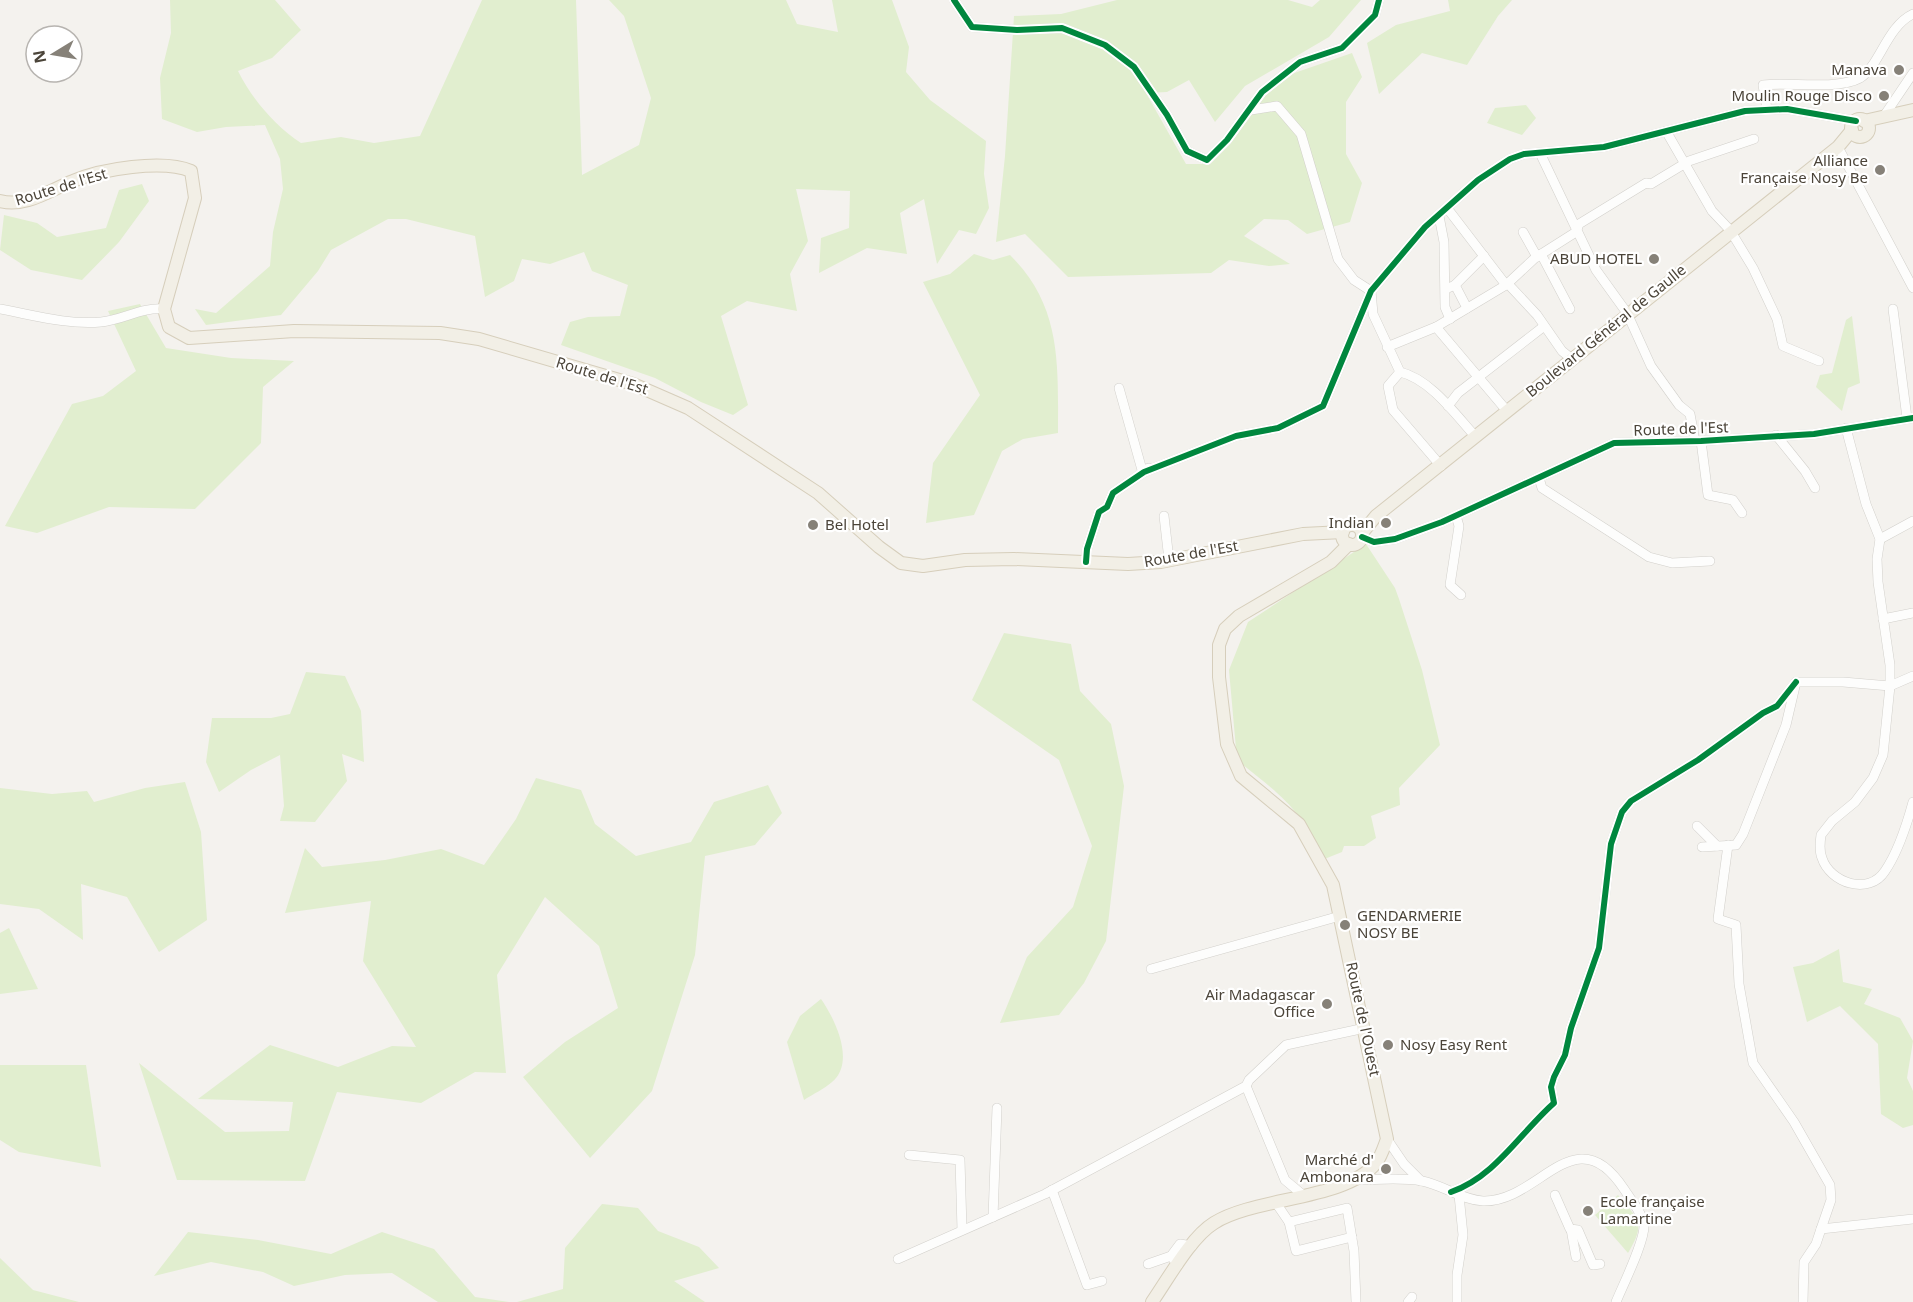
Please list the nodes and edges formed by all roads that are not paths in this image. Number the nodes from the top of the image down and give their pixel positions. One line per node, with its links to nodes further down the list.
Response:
1 (954, 0): 6 (street)
2 (1379, 0): 6 (street)
3 (1913, 14): 5 (street)
4 (1913, 73): 8 (street)
5 (1767, 109): 8 (street); 9 (street)
6 (1251, 110): 25 (street)
7 (1913, 110): 8 (main road, Boulevard Général de Gaulle)
8 (1865, 124): 11 (main road, Boulevard Général de Gaulle)
9 (1666, 131): 12 (street); 13 (street)
10 (1754, 138): 13 (street)
11 (1841, 144): 17 (main road, Boulevard Général de Gaulle); 24 (street)
12 (1539, 153): 15 (street); 19 (street)
13 (1684, 166): 17 (street); 19 (street)
14 (0, 201): 28 (main road, Route de l'Est)
15 (1447, 208): 16 (street); 20 (street)
16 (1439, 216): 23 (street); 25 (street)
17 (1730, 230): 31 (main road, Boulevard Général de Gaulle); 37 (street)
18 (1523, 232): 21 (street)
19 (1576, 232): 21 (street); 31 (street)
20 (1484, 256): 22 (street); 23 (street)
21 (1539, 256): 22 (street); 29 (street)
22 (1506, 285): 26 (street); 34 (street)
23 (1450, 287): 26 (street); 32 (street)
24 (1913, 288)
25 (1371, 291): 35 (street); 48 (street)
26 (1467, 308): 32 (street)
27 (0, 309): 28 (street)
28 (164, 309): 60 (main road, Route de l'Est)
29 (1570, 309)
30 (1893, 309): 43 (street)
31 (1627, 314): 36 (main road, Boulevard Général de Gaulle); 47 (street)
32 (1450, 319): 33 (street)
33 (1436, 327): 35 (street); 39 (street)
34 (1543, 327): 36 (street); 39 (street)
35 (1387, 347): 38 (street)
36 (1572, 359): 42 (main road, Boulevard Général de Gaulle)
37 (1819, 361)
38 (1400, 372): 41 (street); 49 (street)
39 (1478, 378): 41 (street); 42 (street)
40 (1119, 388): 48 (street)
41 (1448, 406): 46 (street)
42 (1506, 411): 46 (main road, Boulevard Général de Gaulle)
43 (1910, 418): 44 (street, Route de l'Est)
44 (1846, 429): 45 (street, Route de l'Est); 57 (street)
45 (1776, 435): 47 (street, Route de l'Est); 51 (street)
46 (1475, 436): 49 (main road, Boulevard Général de Gaulle)
47 (1698, 441): 50 (street, Route de l'Est); 52 (street)
48 (1157, 465): 60 (street)
49 (1441, 466): 56 (main road, Boulevard Général de Gaulle)
50 (1526, 483): 54 (street, Route de l'Est); 59 (street)
51 (1815, 488)
52 (1742, 513)
53 (1164, 516): 58 (street)
54 (1455, 516): 56 (street, Route de l'Est); 61 (street)
55 (1913, 521): 57 (street)
56 (1355, 533): 58 (main road, Route de l'Est); 72 (main road, Route de l'Ouest)
57 (1880, 539): 63 (street)
58 (1168, 560): 60 (main road, Route de l'Est)
59 (1710, 561)
60 (1086, 562)
61 (1461, 595)
62 (1913, 613): 63 (street)
63 (1882, 619): 66 (street)
64 (1913, 676): 66 (street)
65 (1796, 682): 66 (street); 69 (street); 82 (street)
66 (1890, 686): 67 (street)
67 (1913, 802)
68 (1696, 826): 70 (street)
69 (1728, 845): 70 (street); 89 (street)
70 (1717, 846): 71 (street)
71 (1702, 848)
72 (1340, 916): 73 (street); 74 (main road, Route de l'Ouest)
73 (1151, 969)
74 (1365, 1028): 75 (street); 77 (main road, Route de l'Ouest)
75 (1246, 1086): 81 (street); 83 (street)
76 (997, 1108): 86 (street)
77 (1387, 1139): 79 (main road); 80 (street)
78 (909, 1155): 91 (street)
79 (1354, 1180): 80 (street); 83 (main road)
80 (1421, 1181): 82 (street)
81 (1052, 1190): 86 (street); 98 (street)
82 (1455, 1193): 101 (street); 102 (street)
83 (1303, 1195): 85 (main road)
84 (1555, 1195): 90 (street)
85 (1276, 1203): 88 (street); 95 (main road)
86 (993, 1217): 91 (street)
87 (1913, 1219): 89 (street)
88 (1289, 1222): 92 (street); 92 (street)
89 (1821, 1228): 103 (street)
90 (1571, 1229): 93 (street); 97 (street)
91 (962, 1230): 94 (street)
92 (1352, 1236): 100 (street)
93 (1573, 1257)
94 (898, 1259)
95 (1174, 1261): 96 (street); 99 (main road)
96 (1148, 1264)
97 (1600, 1264)
98 (1102, 1281)
99 (1152, 1302)
100 (1356, 1302)
101 (1457, 1302)
102 (1616, 1302)
103 (1803, 1302)

